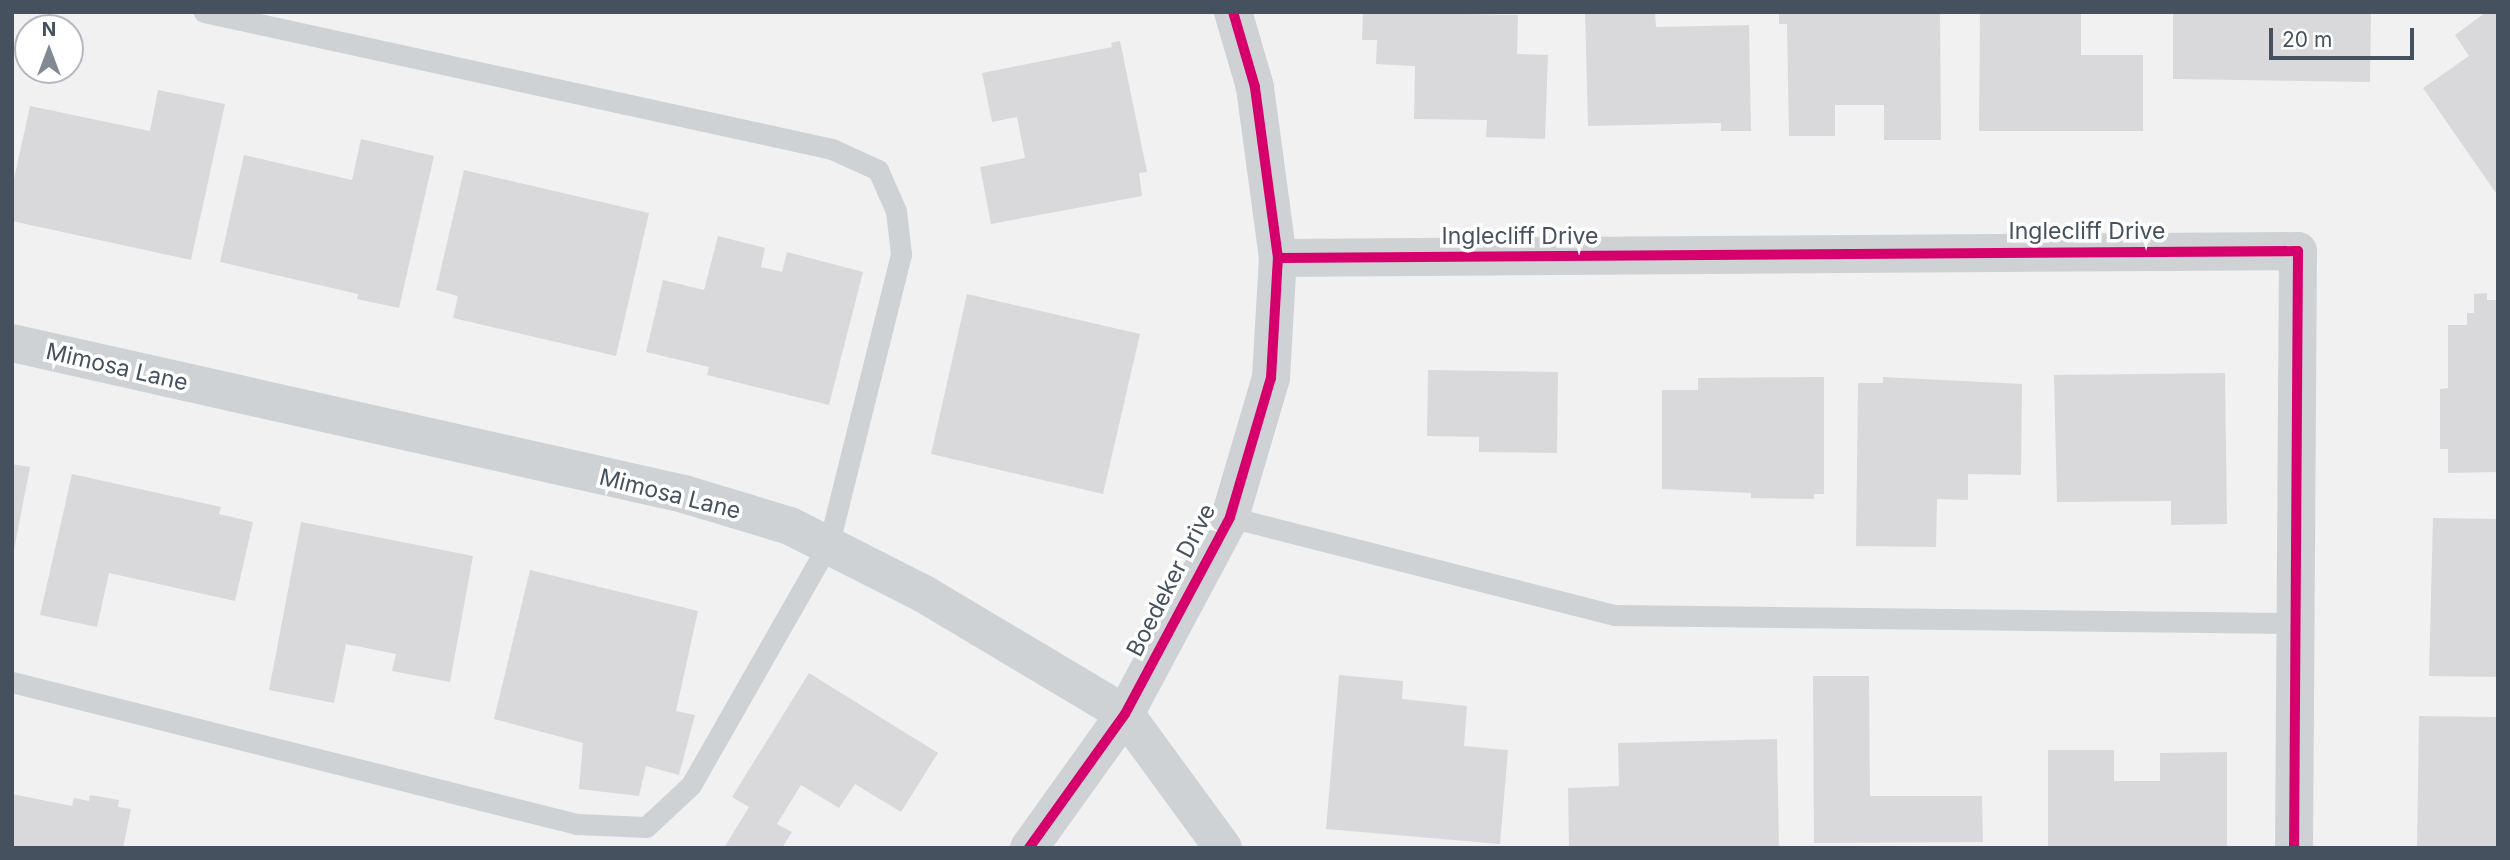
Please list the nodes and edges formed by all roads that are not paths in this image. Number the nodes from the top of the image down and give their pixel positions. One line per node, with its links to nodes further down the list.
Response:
1 (204, 12): 6 (lane)
2 (1233, 12): 3 (street, Boedeker Drive)
3 (1278, 258): 5 (street, Boedeker Drive); 7 (street, Inglecliff Drive)
4 (12, 343): 6 (street, Mimosa Lane)
5 (1230, 517): 7 (lane); 9 (street, Boedeker Drive)
6 (829, 543): 8 (lane); 9 (street, Mimosa Lane)
7 (2296, 623): 12 (street, Inglecliff Drive)
8 (12, 682)
9 (1125, 714): 10 (street, Boedeker Drive); 11 (street, Mimosa Lane)
10 (1029, 848)
11 (1223, 848)
12 (2294, 848)

